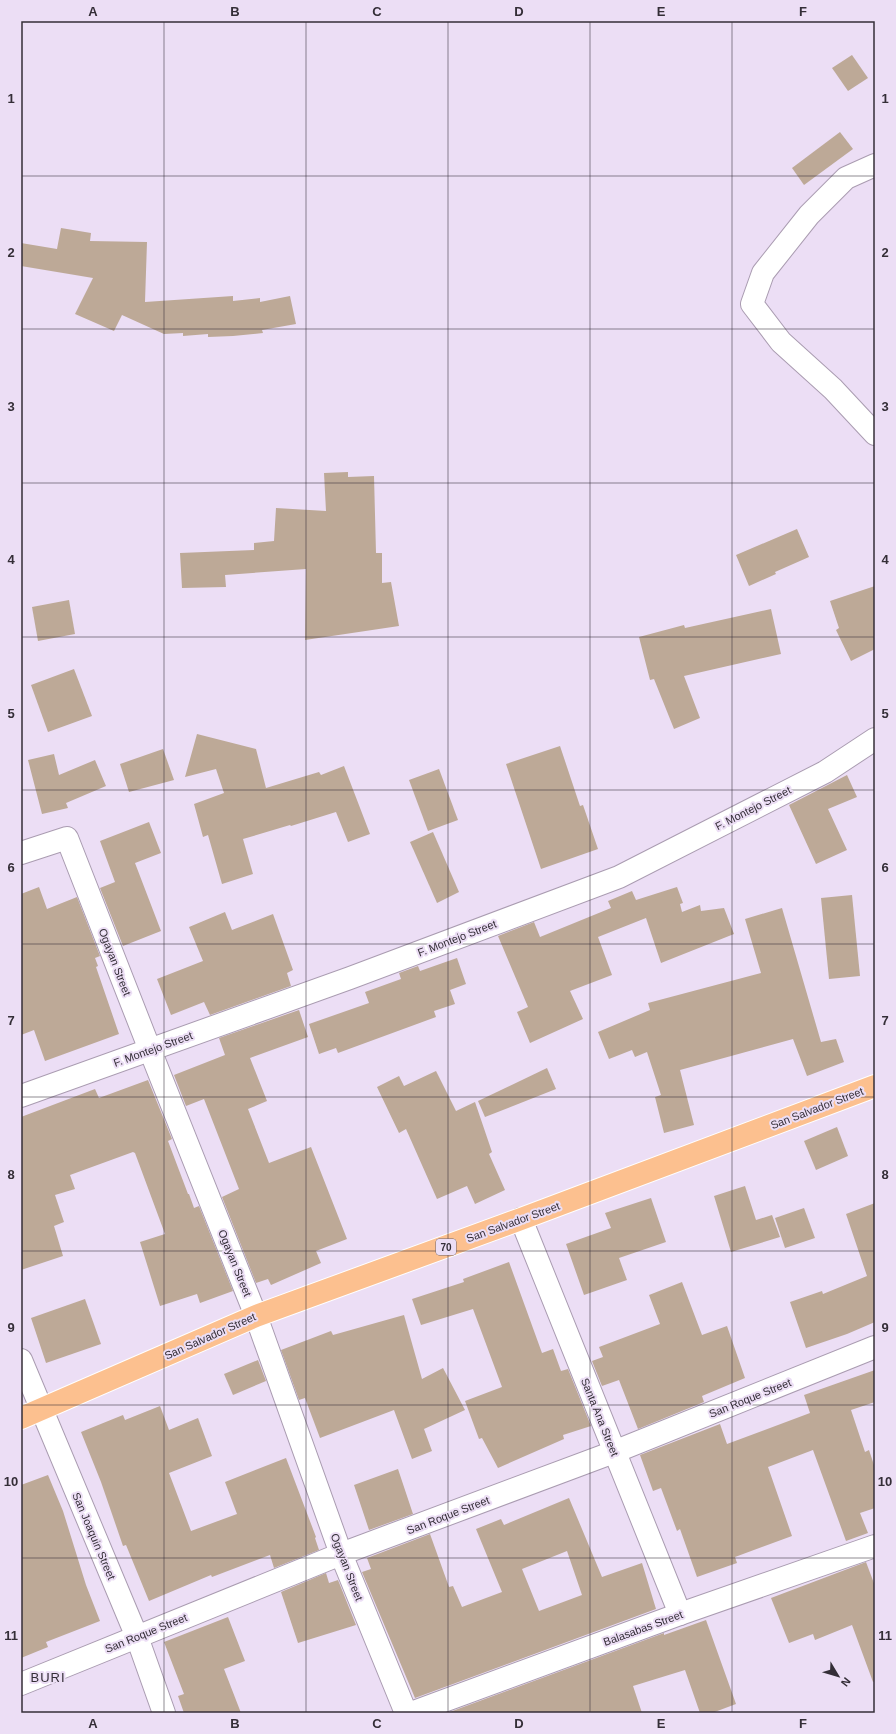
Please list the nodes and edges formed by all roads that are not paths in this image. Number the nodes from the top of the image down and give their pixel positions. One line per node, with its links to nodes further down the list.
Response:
1 (875, 165): 2 (street)
2 (875, 434)
3 (875, 739): 5 (street, F. Montejo Street)
4 (21, 853): 5 (street, Ogayan Street)
5 (150, 1050): 7 (street, F. Montejo Street); 9 (street, Ogayan Street)
6 (875, 1086): 8 (highway, San Salvador Street / 70)
7 (21, 1096)
8 (521, 1219): 9 (highway, San Salvador Street / 70); 13 (street, Santa Ana Street)
9 (256, 1316): 12 (highway, San Salvador Street / 70); 15 (street, Ogayan Street)
10 (875, 1347): 13 (street, San Roque Street)
11 (21, 1360): 12 (street, San Joaquin Street)
12 (31, 1414): 17 (street, San Joaquin Street)
13 (614, 1452): 15 (street, San Roque Street); 16 (street, Santa Ana Street)
14 (875, 1546): 16 (street, Balasabas Street)
15 (341, 1554): 17 (street, San Roque Street); 20 (street, Ogayan Street)
16 (680, 1614): 21 (street, Balasabas Street)
17 (136, 1637): 18 (street, San Roque Street); 19 (street, San Joaquin Street)
18 (21, 1684)
19 (164, 1713)
20 (406, 1713)
21 (411, 1713)

